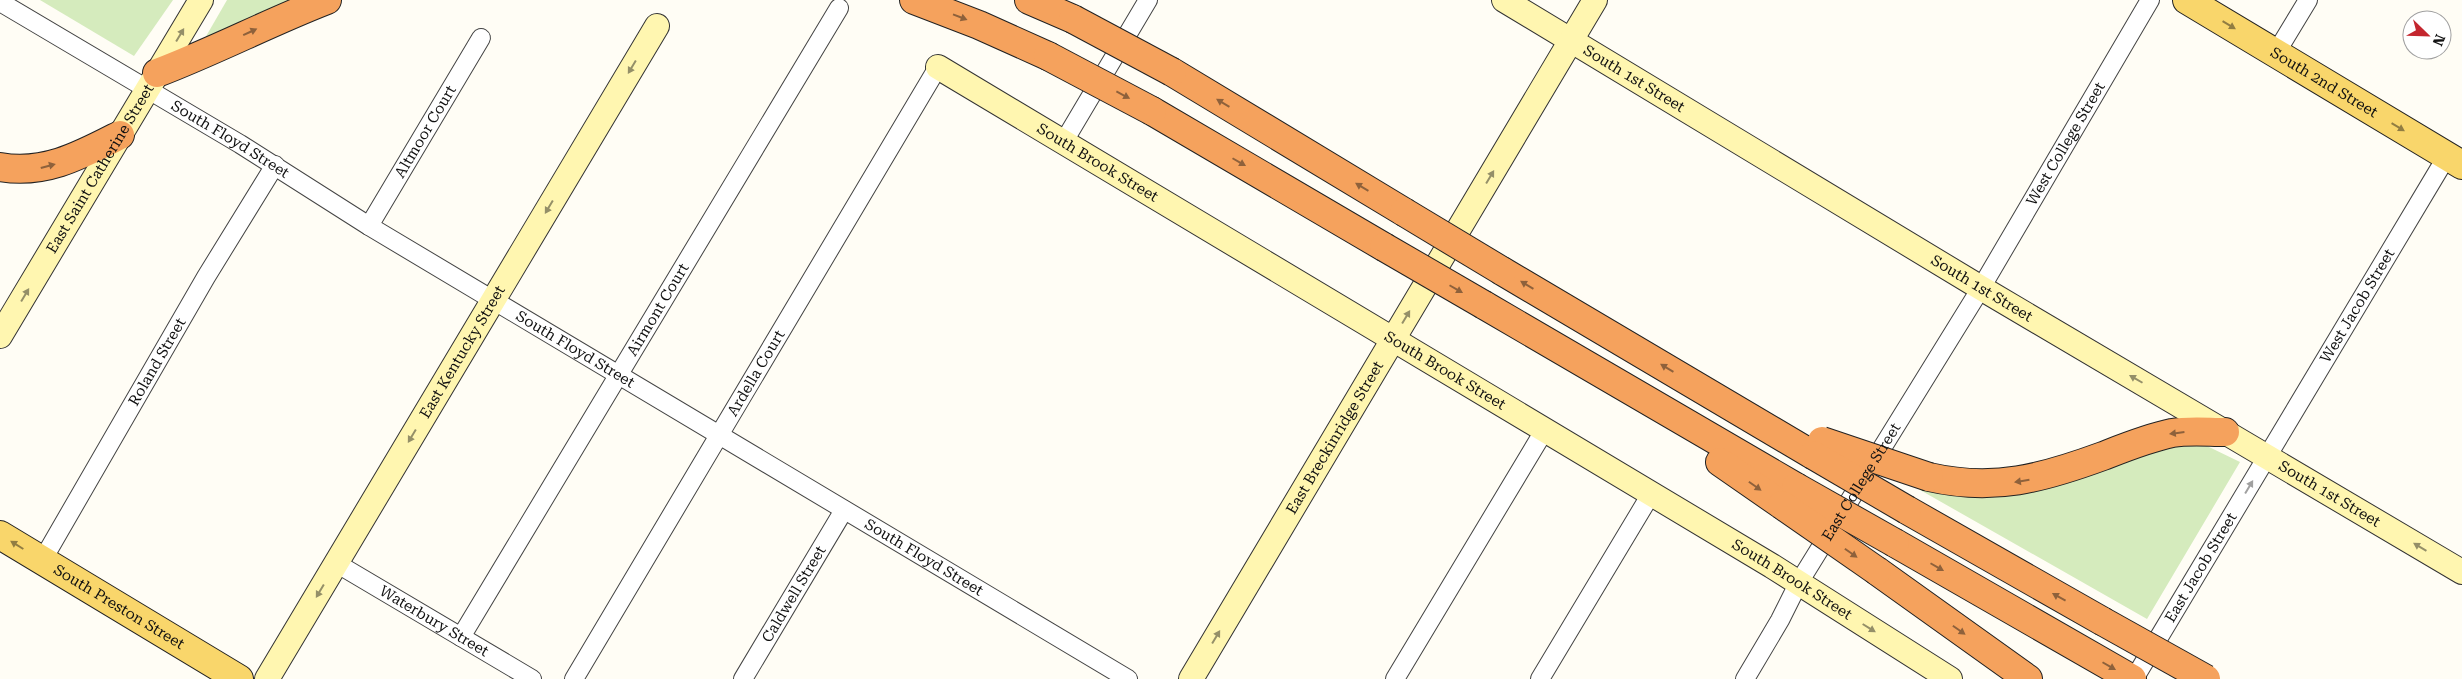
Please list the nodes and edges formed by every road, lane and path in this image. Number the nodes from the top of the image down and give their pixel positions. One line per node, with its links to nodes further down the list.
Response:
1 (201, 0): 18 (street, East Saint Catherine Street, one-way to 1)
2 (328, 0): 18 (highway, one-way to 2)
3 (914, 0): 36 (highway, one-way to 36, bridge)
4 (1148, 0): 20 (street)
5 (1504, 0): 15 (street, South 1st Street)
6 (1595, 0): 15 (street, East Breckinridge Street)
7 (2150, 0): 25 (street, West College Street)
8 (2187, 0): 16 (main road, South 2nd Street, one-way to 16)
9 (2308, 0): 16 (street)
10 (0, 2): 18 (street, South Floyd Street)
11 (1047, 7): 33 (highway, one-way to 11, bridge)
12 (839, 8): 29 (street, Airmont Court)
13 (658, 26): 26 (street, East Kentucky Street, one-way to 26)
14 (480, 38): 24 (street, Altmoor Court)
15 (1571, 41): 25 (street, South 1st Street); 28 (street, East Breckinridge Street, one-way to 15)
16 (2276, 53): 21 (main road, South 2nd Street, one-way to 21)
17 (938, 67): 20 (street, South Brook Street); 32 (street, Ardella Court)
18 (153, 81): 19 (street, East Saint Catherine Street); 22 (street, South Floyd Street)
19 (120, 135): 23 (highway, one-way to 19); 27 (street, East Saint Catherine Street, one-way to 19)
20 (1063, 143): 28 (street, South Brook Street)
21 (2455, 160): 34 (street, West Jacob Street)
22 (274, 165): 24 (street, South Floyd Street); 39 (street, Roland Street)
23 (0, 167)
24 (369, 226): 26 (street, South Floyd Street)
25 (1982, 288): 31 (street, South 1st Street, one-way to 25); 42 (street, East College Street)
26 (494, 300): 29 (street, South Floyd Street); 40 (street, East Kentucky Street, one-way to 40)
27 (0, 336)
28 (1392, 340): 30 (street, South Brook Street); 50 (street, East Breckinridge Street, one-way to 28)
29 (619, 374): 32 (street, South Floyd Street); 43 (street, Airmont Court)
30 (1544, 431): 35 (street, South Brook Street); 51 (street)
31 (2225, 432): 33 (highway, one-way to 33, bridge); 34 (street, South 1st Street)
32 (720, 435): 37 (street, South Floyd Street); 47 (street, Ardella Court)
33 (1818, 448): 57 (highway, one-way to 33, bridge)
34 (2268, 456): 41 (street, South 1st Street, one-way to 34); 56 (street, East Jacob Street, one-way to 34)
35 (1651, 494): 42 (street, South Brook Street); 52 (street)
36 (1789, 496): 55 (highway, one-way to 55, bridge); 56 (highway, one-way to 56, bridge)
37 (844, 510): 48 (street, Caldwell Street); 49 (street, South Floyd Street)
38 (0, 535): 39 (main road, South Preston Street, one-way to 38)
39 (42, 561): 44 (main road, South Preston Street)
40 (336, 563): 43 (street, Waterbury Street); 45 (street, East Kentucky Street, one-way to 45)
41 (2462, 572)
42 (1798, 584): 53 (street, East College Street); 54 (street, South Brook Street, one-way to 54)
43 (461, 637): 46 (street, Waterbury Street)
44 (239, 679)
45 (267, 679)
46 (532, 679)
47 (574, 679)
48 (743, 679)
49 (1128, 679)
50 (1191, 679)
51 (1395, 679)
52 (1540, 679)
53 (1745, 679)
54 (1950, 679)
55 (2028, 679)
56 (2133, 679)
57 (2206, 679)

